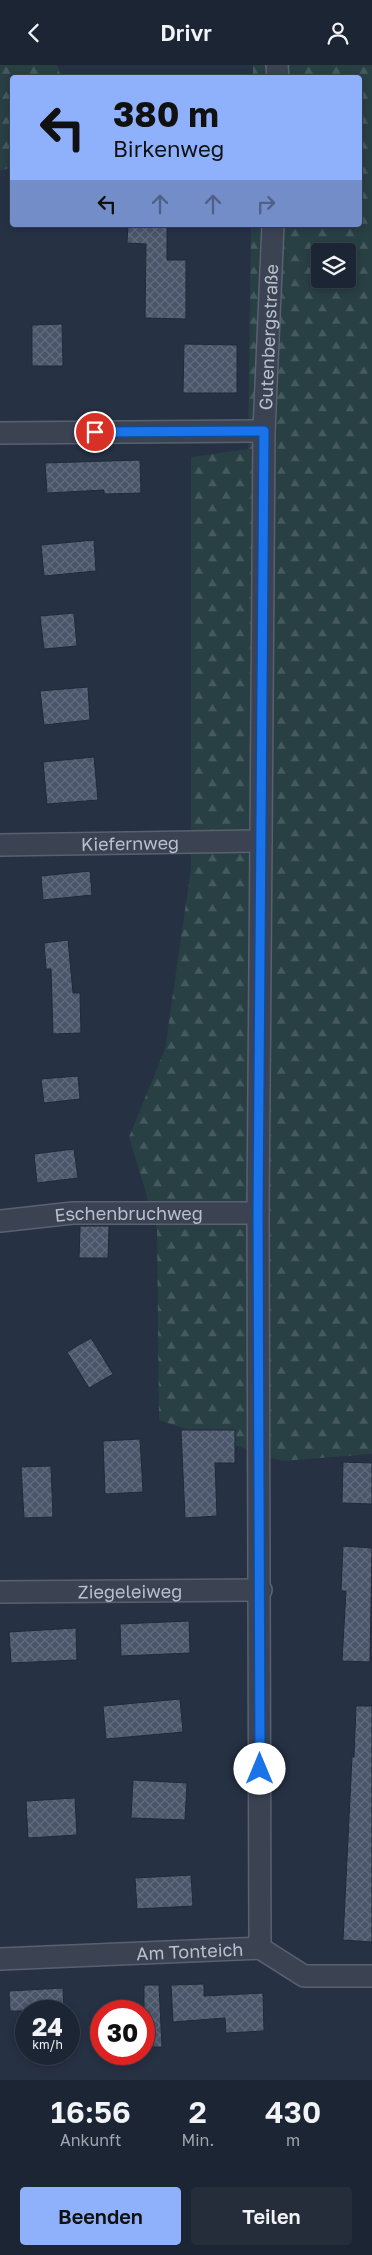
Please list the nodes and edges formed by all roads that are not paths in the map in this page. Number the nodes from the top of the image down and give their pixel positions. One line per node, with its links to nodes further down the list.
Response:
1 (273, 227): 2 (street, Gutenbergstraße)
2 (264, 431): 3 (street); 4 (street, Gutenbergstraße)
3 (0, 433)
4 (261, 841): 5 (street, Kiefernweg); 6 (street, Gutenbergstraße)
5 (0, 845)
6 (258, 1213): 7 (street, Eschenbruchweg); 8 (street, Gutenbergstraße)
7 (0, 1221)
8 (261, 1590): 9 (street, Ziegeleiweg); 10 (street, Gutenbergstraße)
9 (0, 1592)
10 (260, 1948): 11 (street, Am Tonteich); 12 (street, Am Tonteich)
11 (0, 1959)
12 (372, 1976)

